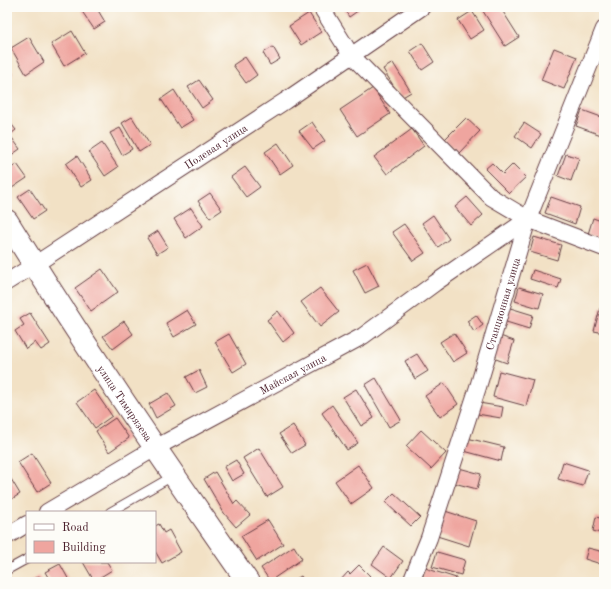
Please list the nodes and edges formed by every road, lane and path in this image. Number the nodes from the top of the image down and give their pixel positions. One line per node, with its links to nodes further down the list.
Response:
1 (321, 7): 4 (street)
2 (422, 7): 4 (street, Полевая улица)
3 (604, 29): 5 (street, Станционная улица)
4 (351, 56): 5 (street); 8 (street, Полевая улица)
5 (528, 219): 7 (street); 10 (street, Майская улица); 19 (street, Станционная улица)
6 (7, 221): 8 (main road, улица Тимирязева)
7 (604, 248)
8 (34, 265): 9 (street, Полевая улица); 10 (main road, улица Тимирязева)
9 (7, 282)
10 (155, 448): 11 (main road, улица Тимирязева); 12 (street, Майская улица)
11 (174, 476): 13 (lane); 18 (main road, улица Тимирязева)
12 (49, 511)
13 (112, 511)
14 (26, 525): 15 (street)
15 (7, 536)
16 (26, 560): 17 (lane)
17 (7, 570)
18 (248, 582)
19 (411, 582)

